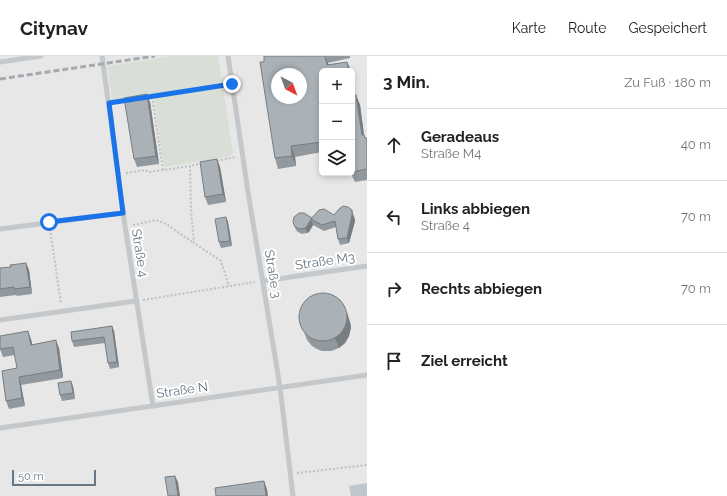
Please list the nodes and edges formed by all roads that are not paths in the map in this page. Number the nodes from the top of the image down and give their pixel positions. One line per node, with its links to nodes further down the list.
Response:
1 (34, 56): 2 (lane); 5 (lane)
2 (41, 56)
3 (102, 56): 6 (lane, Straße 4)
4 (228, 56): 9 (lane, Straße 3)
5 (0, 62)
6 (123, 213): 7 (lane); 10 (lane, Straße 4)
7 (0, 229)
8 (367, 266): 9 (lane, Straße M3)
9 (263, 281): 13 (lane, Straße 3)
10 (136, 301): 11 (lane); 14 (lane, Straße 4)
11 (0, 320)
12 (367, 375): 13 (lane, Straße N)
13 (280, 387): 14 (lane, Straße N); 16 (lane, Straße 3)
14 (153, 406): 15 (lane, Straße N)
15 (0, 428)
16 (293, 496)

